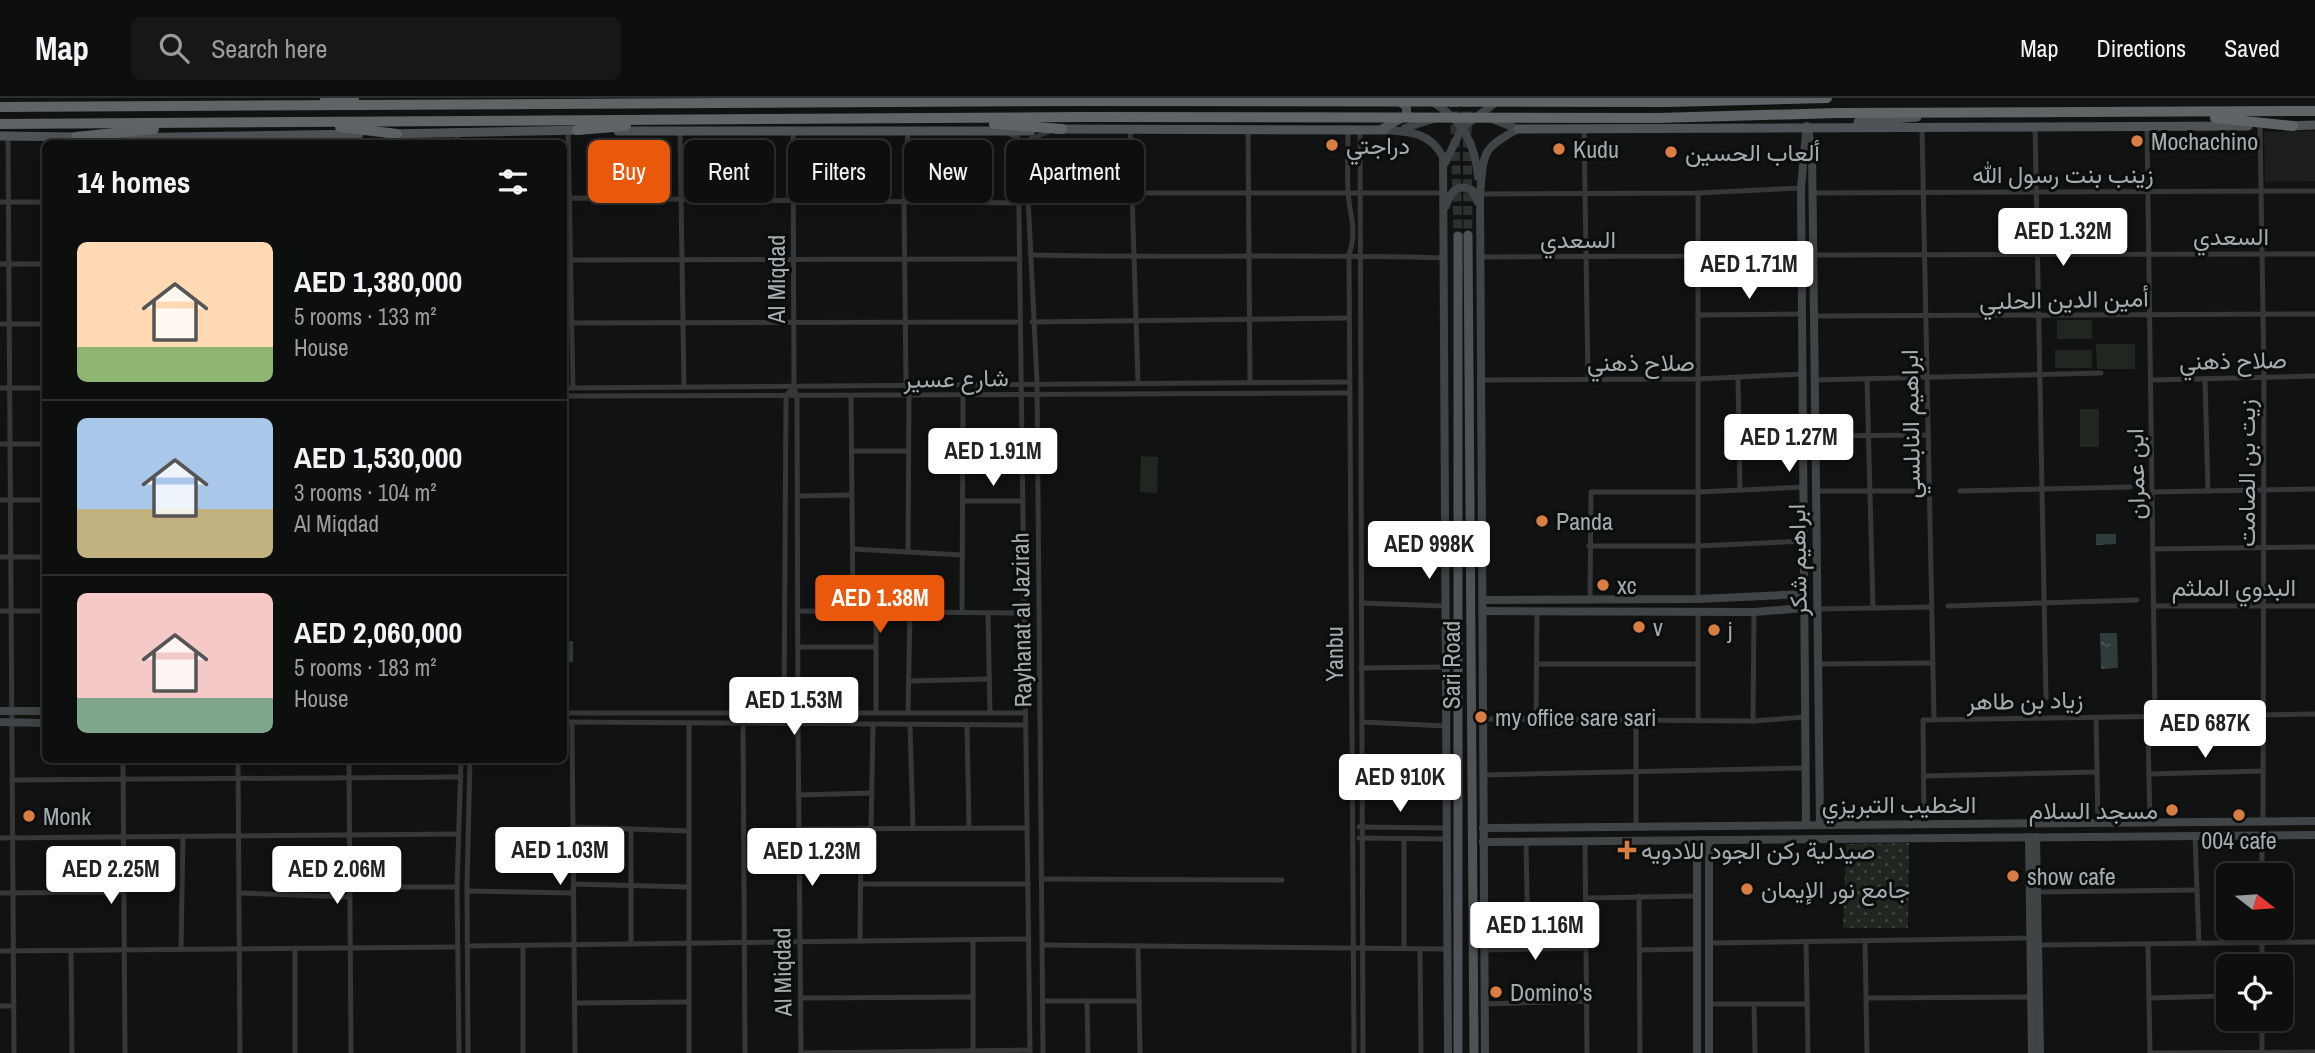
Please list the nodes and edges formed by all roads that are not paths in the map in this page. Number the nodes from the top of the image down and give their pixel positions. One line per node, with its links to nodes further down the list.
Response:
1 (354, 98): 15 (highway)
2 (693, 98): 12 (highway)
3 (955, 98): 11 (highway)
4 (1393, 98): 45 (main road)
5 (1425, 98): 16 (street)
6 (1466, 98): 16 (street); 18 (street)
7 (1504, 98): 18 (street)
8 (1524, 98): 33 (main road)
9 (1827, 98): 11 (highway, bridge)
10 (0, 101): 13 (highway)
11 (888, 103): 12 (highway)
12 (773, 104): 15 (highway)
13 (103, 106): 14 (highway); 15 (highway)
14 (0, 107)
15 (253, 107)
16 (1447, 111): 32 (street); 45 (street)
17 (2315, 111): 19 (highway)
18 (1481, 112): 32 (street); 38 (street)
19 (2157, 112): 20 (highway); 28 (highway)
20 (1967, 113): 21 (highway, bridge); 30 (main road)
21 (911, 118): 22 (highway); 36 (highway)
22 (692, 119): 24 (highway); 39 (highway)
23 (215, 122): 24 (highway); 25 (highway); 51 (highway)
24 (296, 122): 49 (highway)
25 (0, 124)
26 (2035, 125): 27 (main road); 35 (main road); 68 (street)
27 (2147, 125): 31 (main road); 64 (street, ابن عمران)
28 (2293, 125): 29 (main road); 31 (main road)
29 (2315, 125)
30 (1807, 126): 34 (main road); 35 (main road); 62 (street); 74 (street, ابراهيم شكر)
31 (2260, 126): 65 (street, زيت بن الصامت)
32 (1462, 128): 71 (street); 76 (street)
33 (1550, 128): 34 (main road); 38 (main road)
34 (1584, 128): 72 (street)
35 (1922, 128): 67 (street, ابراهيم النابلسي)
36 (1062, 129): 37 (main road); 47 (main road); 60 (street, Rayhanat al Jazirah)
37 (1130, 129): 42 (main road); 61 (street)
38 (1518, 129): 76 (street)
39 (573, 130): 46 (main road); 48 (main road); 77 (street)
40 (793, 130): 41 (main road); 46 (main road); 57 (street, Al Miqdad)
41 (908, 130): 47 (main road); 58 (street)
42 (1248, 130): 43 (main road); 63 (street)
43 (1348, 130): 44 (main road); 75 (street, Yanbu)
44 (1360, 130): 45 (main road); 70 (street, Yanbu)
45 (1382, 130): 71 (street)
46 (680, 131): 78 (street)
47 (1005, 132): 59 (street, Rayhanat al Jazirah)
48 (471, 133): 53 (main road); 56 (street)
49 (397, 134): 52 (main road); 53 (main road)
50 (4, 136): 51 (main road); 83 (street)
51 (76, 137): 54 (main road)
52 (345, 139): 55 (main road)
53 (457, 139)
54 (106, 140)
55 (230, 140)
56 (471, 140)
57 (793, 140)
58 (907, 140)
59 (1018, 140)
60 (1030, 140)
61 (1130, 140)
62 (1801, 188): 73 (street); 94 (street)
63 (1249, 191): 69 (street); 75 (street); 103 (street)
64 (2149, 191): 65 (street, زينب بنت رسول الله); 68 (street, زينب بنت رسول الله); 96 (street, ابن عمران)
65 (2261, 191): 66 (street, زينب بنت رسول الله); 97 (street, زيت بن الصامت)
66 (2315, 191)
67 (1923, 192): 68 (street, زينب بنت رسول الله); 74 (street, زينب بنت رسول الله); 102 (street, ابراهيم النابلسي)
68 (2036, 192): 95 (street)
69 (1144, 193)
70 (1360, 193): 71 (street); 75 (street); 104 (street, Yanbu)
71 (1444, 193): 93 (street)
72 (1587, 193): 73 (street); 76 (street); 108 (street)
73 (1698, 193): 105 (street)
74 (1811, 193): 101 (street, ابراهيم شكر)
75 (1348, 194): 100 (street, Yanbu)
76 (1480, 194): 91 (street)
77 (567, 198): 78 (street); 111 (street)
78 (681, 199): 79 (street); 112 (street)
79 (788, 200)
80 (890, 201): 81 (street)
81 (904, 201)
82 (0, 202): 83 (street)
83 (8, 202): 84 (street); 116 (street)
84 (42, 202)
85 (793, 203): 113 (street, Al Miqdad)
86 (904, 203): 114 (street)
87 (1019, 203): 110 (street, Rayhanat al Jazirah)
88 (1027, 203): 99 (street, Rayhanat al Jazirah)
89 (1132, 203): 106 (street)
90 (1468, 234): 469 (main road, Sari Road)
91 (1479, 235): 93 (street); 107 (street)
92 (1458, 236): 468 (main road, Sari Road)
93 (1444, 239): 109 (street)
94 (1801, 251): 105 (street, السعدي); 119 (street)
95 (2037, 254): 96 (street, السعدي); 102 (street, السعدي); 126 (street)
96 (2150, 254): 97 (street, السعدي); 124 (street, ابن عمران)
97 (2262, 254): 98 (street, السعدي); 125 (street, زيت بن الصامت)
98 (2315, 254)
99 (1030, 255): 106 (street); 132 (street, Rayhanat al Jazirah)
100 (1349, 255): 103 (street); 104 (street); 127 (street, Yanbu)
101 (1812, 255): 102 (street, السعدي); 118 (street, ابراهيم شكر)
102 (1924, 255): 128 (street, ابراهيم النابلسي)
103 (1250, 256): 106 (street); 129 (street)
104 (1360, 256): 109 (street); 223 (street, Yanbu)
105 (1698, 256): 108 (street, السعدي); 122 (street)
106 (1134, 257): 133 (street)
107 (1481, 257): 108 (street, السعدي); 151 (street)
108 (1588, 257): 152 (street)
109 (1445, 258): 225 (street)
110 (1020, 259): 114 (street); 131 (street, Rayhanat al Jazirah)
111 (567, 260): 112 (street); 135 (street)
112 (682, 260): 113 (street); 136 (street)
113 (793, 260): 114 (street); 137 (street, Al Miqdad)
114 (905, 260): 130 (street)
115 (0, 264): 116 (street)
116 (8, 264): 117 (street); 139 (street)
117 (42, 264)
118 (1812, 283): 119 (street); 123 (street, ابراهيم شكر)
119 (1802, 284): 120 (street)
120 (1802, 314): 122 (street); 143 (street)
121 (2315, 314): 125 (street, أمين الدين الحلبي)
122 (1698, 316): 148 (street)
123 (1813, 316): 128 (street, أمين الدين الحلبي); 153 (street, ابراهيم شكر)
124 (2150, 316): 125 (street, أمين الدين الحلبي); 126 (street, أمين الدين الحلبي); 154 (street, ابن عمران)
125 (2263, 316): 147 (street, زيت بن الصامت)
126 (2038, 317): 128 (street, أمين الدين الحلبي); 141 (street)
127 (1349, 318): 129 (street); 158 (street, Yanbu)
128 (1926, 318): 146 (street, ابراهيم النابلسي)
129 (1251, 320): 133 (street); 157 (street)
130 (905, 322): 131 (street); 137 (street); 162 (street)
131 (1020, 322): 159 (street, Rayhanat al Jazirah)
132 (1032, 322): 133 (street); 155 (street, Rayhanat al Jazirah)
133 (1136, 322): 156 (street)
134 (567, 323): 135 (street)
135 (572, 323): 136 (street); 167 (street)
136 (683, 323): 137 (street); 160 (street)
137 (793, 323): 161 (street, Al Miqdad)
138 (0, 324): 139 (street)
139 (9, 324): 140 (street); 164 (street)
140 (42, 324)
141 (2039, 373): 142 (street); 146 (street); 187 (street)
142 (2101, 373)
143 (1803, 374): 145 (street, صلاح ذهني); 185 (street)
144 (2315, 376): 147 (street, صلاح ذهني)
145 (1738, 377): 148 (street, صلاح ذهني); 189 (street)
146 (1927, 377): 149 (street); 177 (street, ابراهيم النابلسي)
147 (2264, 377): 150 (street, صلاح ذهني); 190 (street, زيت بن الصامت)
148 (1698, 379): 152 (street, صلاح ذهني); 196 (street)
149 (1867, 379): 153 (street); 179 (street)
150 (2205, 379): 154 (street, صلاح ذهني); 195 (street)
151 (1480, 380): 152 (street, صلاح ذهني); 220 (street)
152 (1588, 380)
153 (1814, 380): 178 (street, ابراهيم شكر)
154 (2151, 380): 197 (street, ابن عمران)
155 (1037, 382): 156 (street, شارع عسير); 159 (street, شارع عسير); 170 (street, Rayhanat al Jazirah)
156 (1138, 382): 157 (street, شارع عسير)
157 (1251, 382): 158 (street, شارع عسير)
158 (1350, 382): 168 (street, Yanbu)
159 (1021, 383): 162 (street, شارع عسير); 169 (street, Rayhanat al Jazirah)
160 (684, 387): 161 (street, شارع عسير); 167 (street, شارع عسير)
161 (794, 387): 162 (street, شارع عسير); 172 (street); 173 (street, Al Miqdad)
162 (906, 387)
163 (0, 388): 164 (street)
164 (9, 388): 165 (street); 181 (street)
165 (42, 388)
166 (567, 388): 167 (street, شارع عسير)
167 (573, 388)
168 (1350, 393): 170 (street, شارع عسير); 324 (street, Yanbu)
169 (1022, 394): 170 (street, شارع عسير); 176 (street, شارع عسير); 204 (street, Rayhanat al Jazirah)
170 (1037, 394): 358 (street, Rayhanat al Jazirah)
171 (567, 396): 172 (street, شارع عسير)
172 (786, 396): 173 (street, شارع عسير); 264 (street)
173 (797, 397): 174 (street, شارع عسير); 199 (street, Al Miqdad)
174 (851, 397): 175 (street, شارع عسير); 183 (street)
175 (909, 397): 176 (street, شارع عسير); 184 (street)
176 (963, 397): 203 (street)
177 (1928, 435): 179 (street); 193 (street, ابراهيم النابلسي)
178 (1814, 436): 179 (street); 191 (street, ابراهيم شكر)
179 (1868, 436): 192 (street)
180 (0, 444): 181 (street)
181 (9, 444): 182 (street); 201 (street)
182 (42, 444)
183 (852, 451): 184 (street); 198 (street)
184 (908, 451): 212 (street)
185 (1804, 487): 189 (street); 205 (street)
186 (2130, 487): 187 (street)
187 (2041, 489): 194 (street); 224 (street)
188 (2315, 489): 190 (street)
189 (1740, 490): 196 (street)
190 (2264, 490): 195 (street); 209 (street, زيت بن الصامت)
191 (1815, 491): 192 (street); 233 (street, ابراهيم شكر)
192 (1870, 491): 193 (street); 232 (street)
193 (1929, 491): 230 (street, ابراهيم النابلسي)
194 (1960, 491)
195 (2208, 491): 197 (street)
196 (1698, 492): 206 (street); 207 (street)
197 (2152, 492): 211 (street, ابن عمران)
198 (852, 495): 199 (street); 210 (street)
199 (797, 496): 237 (street, Al Miqdad)
200 (0, 500): 201 (street)
201 (10, 500): 202 (street); 215 (street)
202 (42, 500)
203 (962, 501): 204 (street); 213 (street)
204 (1023, 501): 248 (street, Rayhanat al Jazirah)
205 (1804, 541): 207 (street); 217 (street)
206 (1589, 546): 207 (street); 221 (street)
207 (1698, 546): 219 (street)
208 (2315, 547): 209 (street)
209 (2264, 548): 211 (street); 228 (street, زيت بن الصامت)
210 (853, 549): 212 (street); 238 (street)
211 (2153, 549): 227 (street, ابن عمران)
212 (908, 552): 213 (street)
213 (962, 555): 242 (street)
214 (0, 557): 215 (street)
215 (10, 557): 216 (street); 235 (street)
216 (42, 557)
217 (1804, 594): 219 (street); 231 (street)
218 (1654, 599): 219 (street); 221 (street); 244 (street)
219 (1698, 599)
220 (1482, 600): 221 (street); 239 (street)
221 (1590, 600)
222 (2137, 600): 224 (street)
223 (1361, 603): 225 (street); 256 (street, Yanbu)
224 (2043, 603): 226 (street); 259 (street)
225 (1444, 606): 255 (street)
226 (1948, 606)
227 (2153, 606): 228 (street, البدوي الملثم); 272 (street, ابن عمران)
228 (2263, 606): 229 (street, البدوي الملثم); 271 (street, زيت بن الصامت)
229 (2315, 606)
230 (1932, 607): 232 (street); 251 (street, ابراهيم النابلسي)
231 (1805, 608): 246 (street); 273 (street)
232 (1873, 608): 233 (street)
233 (1817, 609): 254 (street, ابراهيم شكر)
234 (0, 611): 235 (street)
235 (11, 611): 236 (street); 261 (street)
236 (42, 611)
237 (798, 611): 238 (street); 249 (street, Al Miqdad)
238 (853, 611): 247 (street)
239 (1482, 611): 240 (street); 275 (street)
240 (1537, 611): 244 (street); 252 (street)
241 (910, 612): 242 (street); 247 (street); 258 (street)
242 (962, 612): 243 (street)
243 (988, 612): 248 (street); 257 (street)
244 (1654, 612): 245 (street)
245 (1698, 612): 246 (street); 253 (street)
246 (1754, 612): 280 (street)
247 (876, 613): 250 (street)
248 (1024, 613): 269 (street, Rayhanat al Jazirah)
249 (798, 647): 250 (street); 265 (street, Al Miqdad)
250 (876, 647): 266 (street)
251 (1933, 663): 254 (street); 277 (street, ابراهيم النابلسي)
252 (1536, 664): 253 (street); 276 (street)
253 (1698, 664): 279 (street)
254 (1818, 664): 322 (street, ابراهيم شكر)
255 (1446, 667): 256 (street); 294 (street)
256 (1362, 668): 284 (street, Yanbu)
257 (989, 679): 258 (street); 268 (street)
258 (909, 681): 267 (street)
259 (2046, 698)
260 (0, 711): 261 (street)
261 (12, 711): 262 (street); 285 (street)
262 (42, 712)
263 (567, 713): 264 (street)
264 (785, 713): 265 (street)
265 (798, 713): 266 (street)
266 (876, 713): 267 (street)
267 (908, 713): 268 (street)
268 (990, 713): 269 (street)
269 (1026, 713): 293 (street, Rayhanat al Jazirah)
270 (2315, 714): 271 (street, زياد بن طاهر)
271 (2263, 715): 272 (street, زياد بن طاهر); 301 (street, زيت بن الصامت)
272 (2155, 716): 274 (street, زياد بن طاهر); 306 (street, ابن عمران)
273 (1806, 717): 280 (street); 300 (street)
274 (2096, 717): 277 (street, زياد بن طاهر); 303 (street)
275 (1482, 719): 276 (street); 305 (street)
276 (1536, 719): 278 (street)
277 (1934, 719): 308 (street, زياد بن طاهر)
278 (1636, 720): 279 (street); 302 (street)
279 (1698, 721): 280 (street)
280 (1753, 721)
281 (0, 722): 285 (street)
282 (567, 722): 283 (street)
283 (572, 722): 287 (street); 323 (street)
284 (1362, 722): 294 (street); 304 (street, Yanbu)
285 (12, 723): 286 (street); 313 (street)
286 (42, 723)
287 (689, 723): 288 (street); 336 (street)
288 (743, 723): 289 (street); 388 (street)
289 (798, 724): 290 (street); 315 (street, Al Miqdad)
290 (873, 724): 291 (street); 314 (street)
291 (910, 724): 292 (street); 329 (street)
292 (967, 725): 293 (street); 330 (street)
293 (1026, 726): 331 (street, Rayhanat al Jazirah)
294 (1446, 726): 332 (street)
295 (123, 763): 311 (street)
296 (238, 763): 312 (street)
297 (349, 763): 309 (street)
298 (461, 763): 310 (street)
299 (470, 763): 368 (street)
300 (1806, 768): 302 (street); 320 (street)
301 (2263, 771): 306 (street); 316 (street, زيت بن الصامت)
302 (1636, 772): 305 (street); 326 (street)
303 (2097, 772): 308 (street); 318 (street)
304 (1362, 775): 307 (street); 325 (street, Yanbu)
305 (1483, 775): 333 (street)
306 (2149, 775): 319 (street, ابن عمران)
307 (1424, 776)
308 (1923, 776): 321 (street, زياد بن طاهر)
309 (349, 778): 310 (street); 312 (street); 338 (street)
310 (461, 778): 337 (street)
311 (123, 779): 312 (street); 313 (street); 344 (street)
312 (238, 779): 342 (street)
313 (12, 780): 347 (street)
314 (872, 793): 315 (street); 328 (street)
315 (798, 795): 335 (street, Al Miqdad)
316 (2263, 821): 317 (street, الخطيب التبريزي); 319 (street, الخطيب التبريزي)
317 (2315, 821)
318 (2098, 822): 319 (street, الخطيب التبريزي); 321 (street, الخطيب التبريزي)
319 (2150, 822)
320 (1806, 823): 322 (street, الخطيب التبريزي); 326 (street, الخطيب التبريزي)
321 (1924, 824): 322 (street, الخطيب التبريزي)
322 (1820, 825)
323 (573, 827): 334 (street); 360 (street)
324 (1353, 827): 325 (street); 348 (street, Yanbu)
325 (1362, 827): 332 (street); 349 (street, Yanbu)
326 (1636, 827): 333 (street, الخطيب التبريزي)
327 (861, 828): 328 (street); 335 (street); 361 (street)
328 (871, 828): 329 (street)
329 (913, 828): 330 (street)
330 (969, 828): 331 (street)
331 (1027, 828): 362 (street, Rayhanat al Jazirah)
332 (1447, 828): 351 (street)
333 (1483, 828): 355 (street)
334 (631, 829): 336 (street); 363 (street)
335 (799, 829): 383 (street, Al Miqdad)
336 (689, 831): 366 (street)
337 (459, 834): 338 (street); 365 (street)
338 (350, 835): 342 (street); 364 (street)
339 (2262, 835): 340 (street, الخطيب التبريزي); 343 (street, الخطيب التبريزي); 357 (street)
340 (2315, 835)
341 (183, 836): 342 (street); 344 (street); 407 (street)
342 (239, 836): 370 (street)
343 (2195, 836): 345 (street, الخطيب التبريزي); 367 (street)
344 (124, 837): 347 (street); 369 (street)
345 (2033, 837): 353 (street, الخطيب التبريزي); 371 (street); 379 (street)
346 (0, 838): 347 (street)
347 (13, 838): 373 (street)
348 (1353, 838): 349 (street); 403 (street, Yanbu)
349 (1362, 838): 350 (street); 404 (street, Yanbu)
350 (1404, 838): 351 (street); 405 (street)
351 (1447, 838): 410 (street)
352 (1697, 840): 353 (street, الخطيب التبريزي); 354 (street, الخطيب التبريزي); 376 (street)
353 (1709, 840): 389 (street)
354 (1585, 841): 356 (street, الخطيب التبريزي); 378 (street)
355 (1483, 842): 356 (street, الخطيب التبريزي); 414 (street)
356 (1526, 842): 411 (street)
357 (2262, 863)
358 (1041, 879): 359 (street); 395 (street, Rayhanat al Jazirah)
359 (1282, 880)
360 (573, 884): 363 (street); 374 (street)
361 (861, 884): 362 (street); 384 (street)
362 (1028, 884): 380 (street, Rayhanat al Jazirah)
363 (631, 886): 366 (street); 391 (street)
364 (350, 887): 365 (street); 377 (street)
365 (457, 887): 400 (street)
366 (689, 887): 392 (street)
367 (2197, 890): 371 (street); 390 (street)
368 (467, 891): 374 (street); 397 (street)
369 (124, 892): 373 (street); 413 (street)
370 (239, 892): 377 (street); 408 (street)
371 (2037, 892): 396 (street)
372 (0, 893): 373 (street)
373 (13, 893): 418 (street)
374 (573, 893): 394 (street)
375 (1639, 896): 376 (street); 378 (street); 415 (street)
376 (1697, 896): 416 (street)
377 (350, 897): 402 (street)
378 (1586, 898): 406 (street)
379 (2031, 938): 382 (street); 424 (street)
380 (1028, 939): 381 (street); 420 (street, Rayhanat al Jazirah)
381 (972, 940): 384 (street); 423 (street)
382 (1865, 941): 385 (street); 426 (street)
383 (800, 942): 384 (street); 388 (street); 425 (street, Al Miqdad)
384 (860, 942)
385 (1806, 942): 389 (street); 437 (street)
386 (2262, 942): 387 (street); 390 (street); 419 (street)
387 (2315, 942)
388 (744, 943): 392 (street); 458 (street)
389 (1710, 943): 435 (street)
390 (2199, 943): 393 (street)
391 (631, 944): 392 (street); 394 (street)
392 (689, 944): 431 (street)
393 (2148, 944): 396 (street); 427 (street)
394 (574, 945): 398 (street); 433 (street)
395 (1042, 945): 399 (street); 421 (street, Rayhanat al Jazirah)
396 (2039, 945): 479 (street)
397 (467, 946): 398 (street); 441 (street)
398 (523, 946): 455 (street)
399 (1138, 946): 403 (street); 428 (street)
400 (458, 947): 402 (street); 440 (street)
401 (295, 948): 402 (street); 408 (street); 451 (street)
402 (351, 948): 452 (street)
403 (1353, 948): 404 (street); 464 (street, Yanbu)
404 (1363, 948): 405 (street); 465 (street, Yanbu)
405 (1404, 948): 409 (street)
406 (1586, 948): 411 (street); 430 (street)
407 (181, 949): 408 (street); 413 (street)
408 (239, 949): 450 (street)
409 (1420, 949): 410 (street); 466 (street)
410 (1447, 949): 467 (street)
411 (1528, 949): 414 (street)
412 (71, 950): 413 (street); 418 (street); 448 (street)
413 (124, 950): 449 (street)
414 (1484, 950): 434 (street)
415 (1640, 950): 416 (street); 472 (street)
416 (1697, 950): 473 (street)
417 (0, 951): 418 (street)
418 (13, 951): 439 (street)
419 (2262, 954)
420 (1029, 976): 421 (street); 445 (street, Rayhanat al Jazirah)
421 (1042, 977): 432 (street, Rayhanat al Jazirah)
422 (2216, 996): 427 (street)
423 (973, 997): 425 (street); 443 (street)
424 (2032, 997): 426 (street); 478 (street)
425 (800, 998): 459 (street, Al Miqdad)
426 (1866, 998): 477 (street)
427 (2149, 998): 480 (street)
428 (1139, 1000): 429 (street); 463 (street)
429 (1087, 1001): 432 (street); 462 (street)
430 (1587, 1001): 434 (street); 471 (street)
431 (689, 1002): 433 (street); 457 (street)
432 (1042, 1002): 461 (street, Rayhanat al Jazirah)
433 (574, 1003): 456 (street)
434 (1484, 1004): 470 (street)
435 (1710, 1004): 436 (street); 474 (street)
436 (1754, 1004): 437 (street); 475 (street)
437 (1807, 1004): 476 (street)
438 (0, 1006): 439 (street)
439 (14, 1006): 447 (street)
440 (458, 1019): 441 (street); 453 (street)
441 (468, 1019): 454 (street)
442 (2262, 1031): 481 (street)
443 (973, 1051): 444 (street); 445 (street)
444 (917, 1052): 460 (street)
445 (1030, 1052)
446 (2315, 1052): 481 (street)
447 (14, 1053)
448 (72, 1053)
449 (125, 1053)
450 (240, 1053)
451 (295, 1053)
452 (351, 1053)
453 (459, 1053)
454 (468, 1053)
455 (523, 1053)
456 (575, 1053)
457 (689, 1053)
458 (745, 1053)
459 (801, 1053): 460 (street)
460 (859, 1053)
461 (1043, 1053)
462 (1088, 1053)
463 (1140, 1053)
464 (1354, 1053)
465 (1363, 1053)
466 (1421, 1053)
467 (1448, 1053)
468 (1458, 1053)
469 (1474, 1053)
470 (1485, 1053)
471 (1587, 1053)
472 (1640, 1053)
473 (1696, 1053)
474 (1709, 1053)
475 (1755, 1053)
476 (1808, 1053)
477 (1867, 1053)
478 (2032, 1053)
479 (2040, 1053)
480 (2150, 1053): 481 (street)
481 (2262, 1053)

